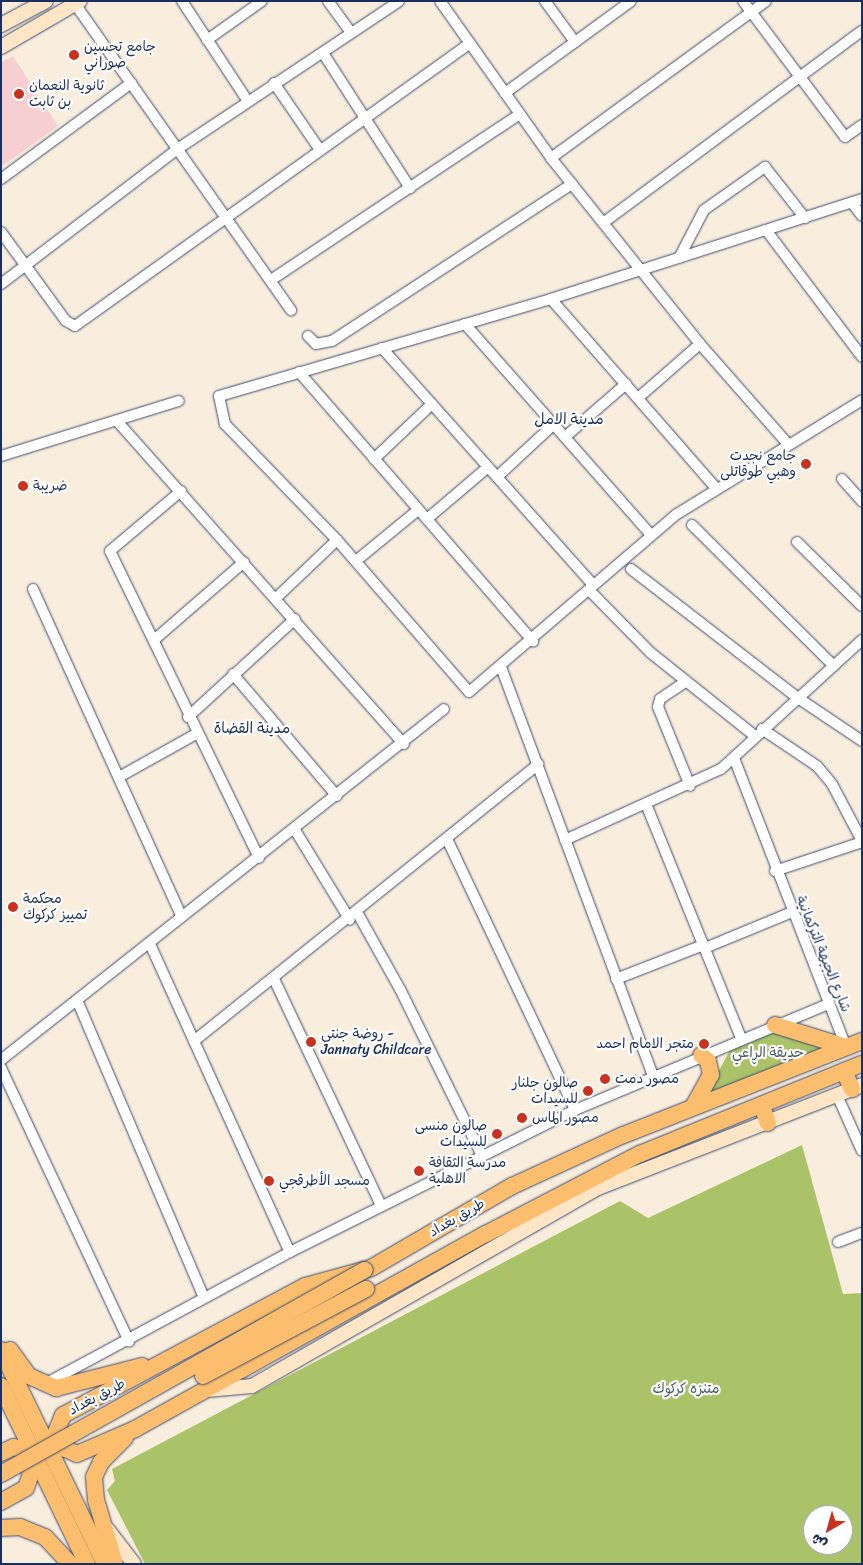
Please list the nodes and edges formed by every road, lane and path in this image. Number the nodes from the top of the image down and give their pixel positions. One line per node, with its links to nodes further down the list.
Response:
1 (182, 1): 16 (street)
2 (262, 1): 16 (street)
3 (328, 1): 15 (street)
4 (399, 1): 15 (street)
5 (440, 1): 18 (street)
6 (545, 1): 17 (street)
7 (631, 1): 17 (street)
8 (743, 1): 12 (street)
9 (766, 1): 12 (street)
10 (43, 2): 13 (main road)
11 (77, 3): 19 (main road); 22 (street)
12 (752, 12): 21 (street); 31 (street)
13 (1, 25)
14 (862, 31): 21 (street)
15 (351, 33): 20 (street)
16 (207, 40): 25 (street)
17 (575, 42): 24 (street)
18 (470, 43): 24 (street); 27 (street)
19 (1, 47)
20 (323, 53): 23 (street); 27 (street)
21 (800, 78): 28 (street); 39 (street)
22 (131, 83): 29 (street); 32 (street)
23 (274, 83): 25 (street); 30 (street)
24 (505, 93): 26 (street)
25 (247, 100): 29 (street)
26 (520, 114): 31 (street); 34 (street)
27 (364, 118): 30 (street); 34 (street)
28 (862, 125)
29 (176, 150): 37 (street); 43 (street)
30 (320, 150): 37 (street)
31 (551, 158): 33 (street)
32 (1, 179)
33 (572, 184): 39 (street); 50 (street)
34 (410, 188): 45 (street)
35 (857, 201): 36 (street); 38 (street)
36 (862, 216)
37 (226, 218): 43 (street); 45 (street)
38 (805, 218): 40 (street); 42 (street)
39 (603, 223): 44 (street)
40 (766, 230): 42 (street); 53 (street)
41 (1, 232): 43 (street)
42 (679, 258): 44 (street)
43 (26, 264): 46 (street)
44 (640, 271): 47 (street); 51 (street)
45 (271, 280): 48 (street)
46 (1, 284)
47 (551, 299): 49 (street); 55 (street)
48 (291, 310)
49 (465, 324): 52 (street); 61 (street)
50 (308, 336)
51 (700, 344): 56 (street); 63 (street)
52 (382, 348): 54 (street); 59 (street)
53 (862, 357)
54 (299, 372): 65 (street); 76 (street)
55 (626, 384): 56 (street); 62 (street)
56 (638, 398): 69 (street)
57 (862, 400): 63 (street)
58 (179, 401): 60 (street)
59 (432, 404): 65 (street); 66 (street)
60 (117, 421): 64 (street); 70 (street)
61 (554, 424): 62 (street); 67 (street)
62 (566, 437): 75 (street)
63 (787, 443): 69 (street)
64 (1, 456)
65 (374, 459): 72 (street)
66 (488, 467): 67 (street); 73 (street)
67 (497, 477): 81 (street)
68 (842, 479): 71 (street)
69 (717, 489): 75 (street)
70 (181, 491): 79 (street); 86 (street)
71 (862, 501)
72 (418, 510): 73 (street); 78 (street)
73 (427, 520): 88 (street)
74 (692, 525): 89 (street)
75 (651, 535): 81 (street)
76 (337, 540): 78 (street); 83 (street)
77 (797, 542): 84 (street)
78 (356, 561): 90 (street)
79 (244, 562): 83 (street); 86 (street)
80 (631, 569): 93 (street)
81 (591, 588): 88 (street); 92 (street)
82 (32, 589): 102 (street)
83 (276, 598): 85 (street)
84 (862, 606)
85 (295, 619): 91 (street); 99 (street)
86 (154, 640): 95 (street)
87 (862, 640): 89 (street)
88 (533, 642): 90 (street)
89 (834, 666): 93 (street)
90 (501, 667): 101 (street)
91 (233, 674): 95 (street); 104 (street)
92 (685, 682): 96 (street); 103 (street)
93 (798, 698): 96 (street); 98 (street)
94 (444, 709): 99 (street)
95 (188, 717): 97 (street)
96 (758, 733): 100 (street); 109 (street)
97 (196, 734): 102 (street); 110 (street)
98 (862, 741)
99 (404, 744): 104 (street)
100 (734, 758): 103 (street); 111 (street, شارع الجبهة التركمانية)
101 (539, 764): 107 (street); 108 (street)
102 (119, 777): 113 (street)
103 (690, 786): 105 (street)
104 (337, 796): 106 (street)
105 (646, 804): 108 (street); 116 (street)
106 (295, 830): 110 (street); 114 (street)
107 (447, 839): 114 (street); 135 (street)
108 (565, 840): 117 (street)
109 (862, 842): 111 (street)
110 (259, 858): 113 (street)
111 (775, 871): 112 (street, شارع الجبهة التركمانية)
112 (792, 912): 116 (street); 120 (street, شارع الجبهة التركمانية)
113 (181, 916): 115 (street)
114 (354, 917): 118 (street); 138 (street)
115 (150, 944): 119 (street); 123 (street)
116 (704, 946): 117 (street); 122 (street)
117 (616, 979): 131 (street)
118 (274, 980): 123 (street); 139 (street)
119 (77, 1000): 127 (street); 147 (street)
120 (829, 1004): 121 (street); 125 (street, شارع الجبهة التركمانية)
121 (775, 1024): 122 (street); 125 (main road)
122 (741, 1038): 126 (street)
123 (194, 1041): 143 (street)
124 (862, 1041): 125 (main road, طريق بغداد)
125 (846, 1047): 134 (main road, طريق بغداد)
126 (701, 1055): 131 (street); 134 (main road)
127 (1, 1060)
128 (862, 1064): 130 (main road, طريق بغداد)
129 (1, 1068): 149 (street)
130 (844, 1071): 132 (main road); 133 (main road, طريق بغداد)
131 (653, 1075): 135 (street)
132 (850, 1090): 136 (main road); 137 (street)
133 (762, 1106): 136 (main road); 142 (main road, طريق بغداد)
134 (693, 1107): 145 (main road, طريق بغداد)
135 (575, 1110): 138 (street)
136 (768, 1123): 144 (main road)
137 (862, 1152)
138 (482, 1156): 139 (street)
139 (382, 1205): 143 (street)
140 (862, 1233): 141 (street)
141 (838, 1242)
142 (467, 1245): 144 (main road); 146 (main road, طريق بغداد)
143 (290, 1252): 147 (street)
144 (480, 1255): 154 (main road)
145 (365, 1270): 151 (main road, طريق بغداد); 158 (main road, bridge)
146 (414, 1275): 154 (main road, طريق بغداد); 159 (main road, bridge)
147 (204, 1298): 149 (street)
148 (1, 1339): 152 (main road)
149 (129, 1341): 152 (street)
150 (1, 1350): 155 (main road)
151 (160, 1360): 152 (main road); 156 (main road, طريق بغداد)
152 (44, 1385)
153 (1, 1386): 155 (main road)
154 (207, 1390): 156 (main road, طريق بغداد)
155 (30, 1428): 164 (main road); 165 (main road)
156 (135, 1430): 161 (main road)
157 (1, 1453): 160 (main road)
158 (1, 1474)
159 (1, 1486)
160 (1, 1502)
161 (102, 1523): 166 (main road); 167 (main road)
162 (1, 1528): 163 (main road)
163 (70, 1564)
164 (87, 1564)
165 (104, 1564)
166 (115, 1564)
167 (134, 1564)

